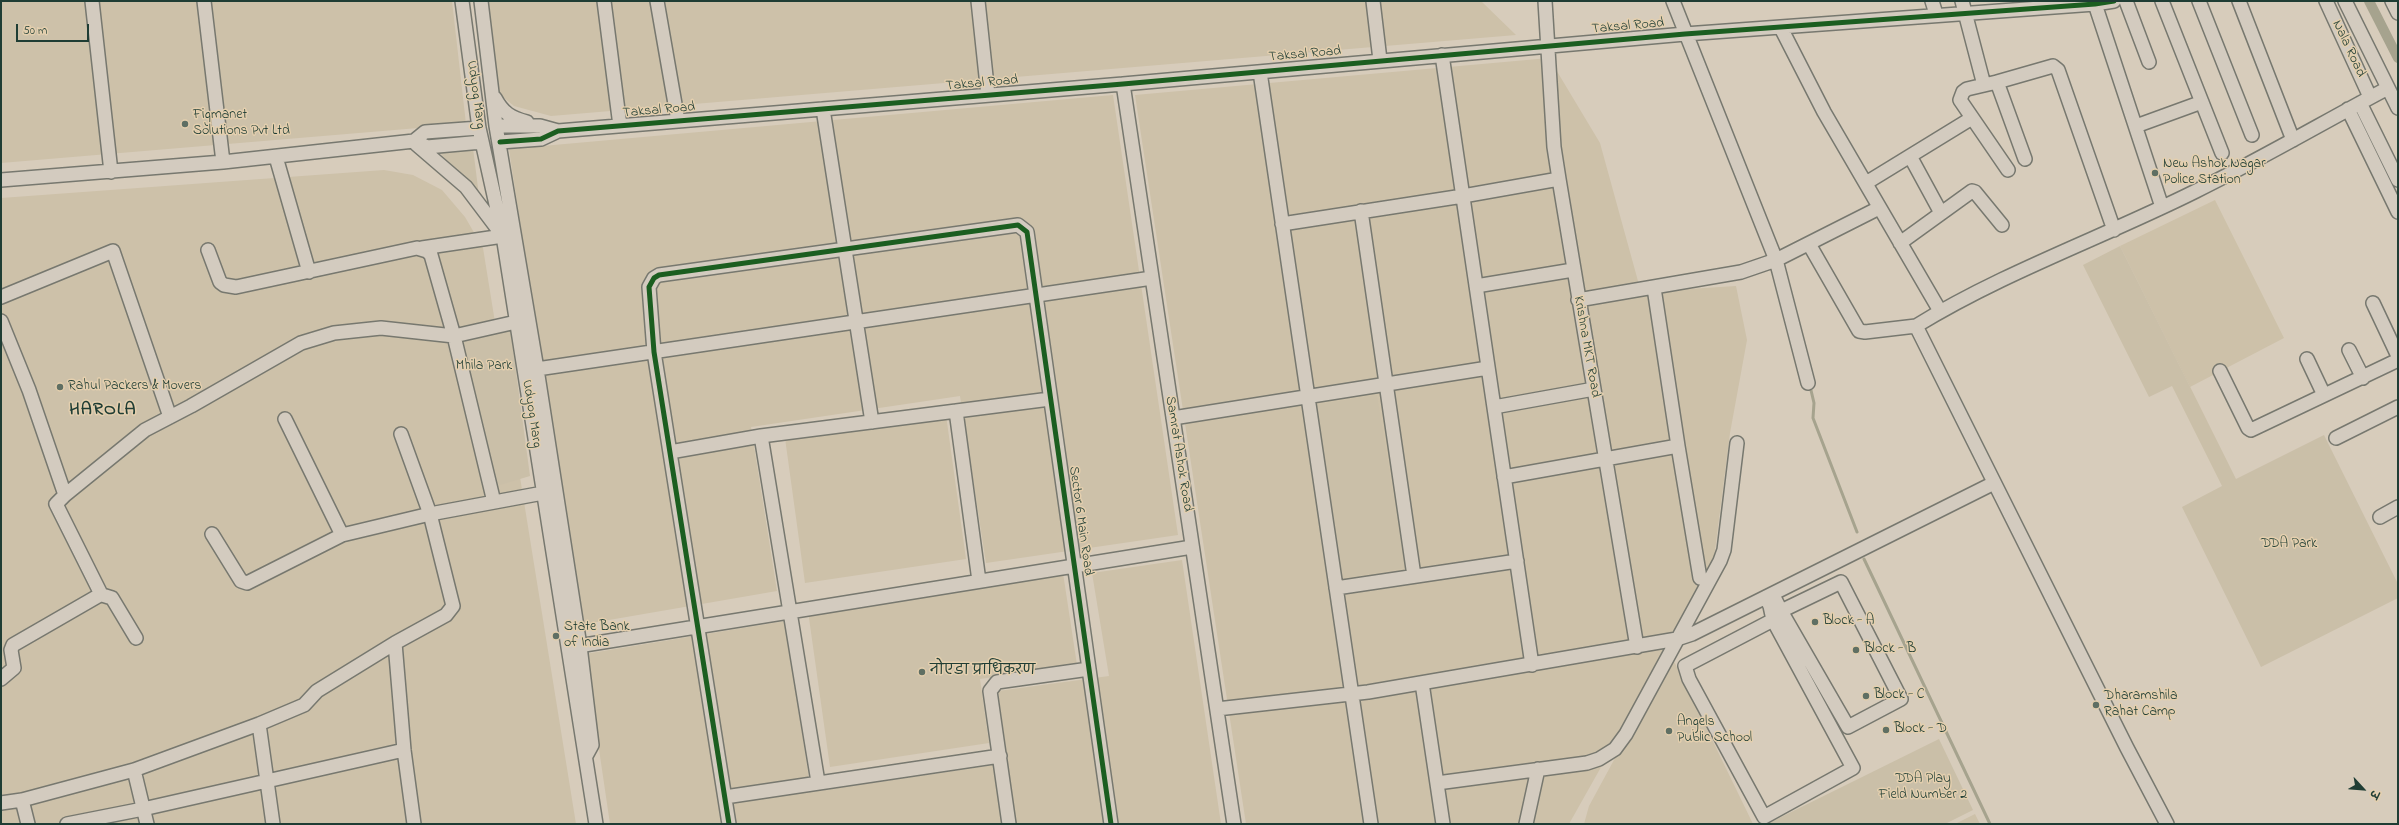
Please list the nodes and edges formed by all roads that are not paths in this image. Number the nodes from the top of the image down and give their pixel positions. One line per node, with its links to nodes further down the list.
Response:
1 (92, 1): 62 (street)
2 (204, 1): 60 (street)
3 (462, 1): 49 (street, Udyog Marg)
4 (482, 1): 36 (street, Udyog Marg)
5 (604, 1): 47 (street)
6 (657, 1): 44 (street)
7 (978, 1): 37 (street)
8 (1373, 1): 29 (street)
9 (1545, 1): 27 (street, Krishna MKT Road)
10 (1673, 1): 26 (street)
11 (1932, 1): 24 (street)
12 (2114, 1): 21 (street, Taksal Road)
13 (2126, 1): 30 (street)
14 (2162, 1): 39 (street)
15 (2199, 1): 51 (street)
16 (2239, 1): 52 (street)
17 (2326, 1): 38 (street, Nala Road)
18 (2345, 1): 35 (street, Nala Road)
19 (2392, 1): 23 (street)
20 (2066, 3): 21 (street, Taksal Road); 22 (street, Taksal Road)
21 (2095, 4): 48 (street)
22 (1963, 7): 24 (street, Taksal Road); 34 (street)
23 (2398, 12)
24 (1936, 14): 25 (street, Taksal Road)
25 (1781, 28): 26 (street, Taksal Road); 66 (street)
26 (1685, 34): 27 (street, Taksal Road); 82 (street)
27 (1548, 46): 28 (street, Taksal Road); 63 (street, Krishna MKT Road)
28 (1442, 55): 29 (street, Taksal Road); 67 (street)
29 (1380, 60): 31 (street, Taksal Road)
30 (2149, 62)
31 (1260, 72): 33 (street, Taksal Road); 73 (street)
32 (1997, 82): 34 (street); 59 (street); 75 (street)
33 (1123, 84): 37 (street, Taksal Road); 85 (street, Samrat Ashok Road)
34 (1984, 85): 43 (street)
35 (2388, 88): 38 (street); 40 (street, Nala Road)
36 (492, 93): 45 (street, Udyog Marg); 46 (street)
37 (988, 95): 41 (street, Taksal Road)
38 (2365, 100): 42 (street); 65 (street, Nala Road)
39 (2202, 102): 48 (street); 56 (street)
40 (2398, 108)
41 (823, 109): 44 (street, Taksal Road); 81 (street)
42 (2348, 109): 52 (street); 71 (street)
43 (1972, 118): 57 (street); 61 (street)
44 (678, 121): 47 (street, Taksal Road)
45 (496, 126): 46 (street, Taksal Road); 55 (street, Udyog Marg)
46 (540, 126): 50 (street, Taksal Road)
47 (620, 126): 50 (street, Taksal Road)
48 (2136, 126): 68 (street)
49 (479, 128): 53 (street); 54 (street, Udyog Marg)
50 (558, 131): 55 (street, Taksal Road)
51 (2252, 135)
52 (2293, 140): 68 (street)
53 (414, 141): 54 (street); 58 (street); 76 (street)
54 (482, 142): 76 (street, Udyog Marg)
55 (500, 142): 104 (street, Udyog Marg)
56 (2222, 153)
57 (1910, 156): 66 (street); 72 (street)
58 (276, 157): 60 (street); 84 (street)
59 (2025, 159)
60 (223, 162): 62 (street)
61 (2008, 170)
62 (111, 172): 64 (street)
63 (1559, 178): 67 (street); 83 (street, Krishna MKT Road)
64 (1, 180)
65 (2398, 180)
66 (1866, 183): 69 (street)
67 (1463, 196): 70 (street); 86 (street)
68 (2162, 207): 75 (street)
69 (1879, 208): 77 (street); 78 (street)
70 (1361, 211): 73 (street); 108 (street)
71 (2398, 212)
72 (1941, 213): 74 (street); 77 (street)
73 (1282, 224): 111 (street)
74 (2002, 225)
75 (2114, 230): 92 (street)
76 (503, 236): 79 (street); 94 (street, Udyog Marg)
77 (1900, 243): 92 (street)
78 (1809, 244): 82 (street); 96 (street)
79 (422, 248): 84 (street); 97 (street)
80 (208, 250): 84 (street)
81 (845, 251): 88 (street, Sector 6 Main Road); 95 (street); 99 (street)
82 (1776, 260): 87 (street); 107 (street)
83 (1573, 270): 86 (street); 90 (street, Krishna MKT Road)
84 (309, 272)
85 (1152, 278): 88 (street); 117 (street, Samrat Ashok Road)
86 (1476, 286): 103 (street)
87 (1654, 288): 90 (street); 124 (street)
88 (1035, 295): 95 (street); 112 (street, Sector 6 Main Road)
89 (1, 297): 116 (street)
90 (1578, 300): 109 (street, Krishna MKT Road)
91 (2372, 303): 100 (street)
92 (1940, 311): 96 (street)
93 (1, 321): 130 (street)
94 (516, 322): 97 (street); 129 (street, Udyog Marg)
95 (856, 322): 99 (street); 119 (street)
96 (1916, 326): 128 (street)
97 (454, 336): 116 (street); 131 (street)
98 (2349, 350): 106 (street)
99 (654, 352): 104 (street); 125 (street)
100 (2398, 356)
101 (2307, 359): 110 (street)
102 (2398, 360): 106 (street)
103 (1488, 368): 108 (street); 113 (street)
104 (537, 369): 152 (street, Udyog Marg)
105 (2220, 371): 110 (street)
106 (2363, 378): 110 (street)
107 (1808, 383)
108 (1386, 384): 111 (street); 140 (street)
109 (1594, 390): 113 (street); 126 (street, Krishna MKT Road)
110 (2324, 395)
111 (1308, 397): 117 (street); 143 (street)
112 (1050, 399): 115 (street); 139 (street, Sector 6 Main Road)
113 (1494, 407): 127 (street)
114 (2398, 407): 122 (street)
115 (956, 411): 119 (street); 142 (street)
116 (170, 417): 130 (street)
117 (1173, 418): 137 (street, Samrat Ashok Road)
118 (285, 419): 136 (street)
119 (872, 422): 121 (street)
120 (400, 434): 133 (street)
121 (761, 436): 125 (street); 146 (street)
122 (2336, 438)
123 (1737, 444): 150 (street)
124 (1678, 446): 126 (street); 141 (street)
125 (670, 452): 148 (street)
126 (1605, 459): 127 (street); 153 (street, Krishna MKT Road)
127 (1504, 478): 138 (street)
128 (1994, 483): 145 (street); 187 (street)
129 (543, 493): 131 (street); 154 (street, Udyog Marg)
130 (65, 495): 144 (street)
131 (494, 502): 133 (street)
132 (2398, 507): 134 (street)
133 (430, 514): 136 (street); 151 (street)
134 (2380, 516)
135 (212, 534): 136 (street)
136 (342, 535)
137 (1192, 547): 139 (street); 160 (street, Samrat Ashok Road)
138 (1517, 561): 140 (street); 155 (street)
139 (1074, 566): 142 (street); 156 (street, Sector 6 Main Road)
140 (1414, 576): 143 (street)
141 (1700, 578)
142 (980, 581): 146 (street)
143 (1336, 588): 159 (street)
144 (100, 594): 149 (street); 157 (street)
145 (1769, 595): 147 (street); 150 (street)
146 (790, 612): 148 (street); 168 (street)
147 (1777, 615): 147 (street); 147 (street)
148 (698, 627): 152 (street); 170 (street)
149 (136, 638)
150 (1677, 638): 153 (street); 165 (street)
151 (395, 643): 161 (street); 162 (street)
152 (580, 646): 154 (street); 163 (street, Udyog Marg)
153 (1637, 647): 155 (street)
154 (567, 648): 163 (street, Udyog Marg)
155 (1532, 665): 158 (street)
156 (1089, 670): 164 (street); 182 (street, Sector 6 Main Road)
157 (1, 679)
158 (1422, 683): 159 (street); 169 (street)
159 (1352, 694): 160 (street); 184 (street)
160 (1217, 709): 183 (street, Samrat Ashok Road)
161 (259, 724): 166 (street); 167 (street)
162 (404, 750): 167 (street); 178 (street)
163 (586, 756): 179 (street, Udyog Marg)
164 (1000, 756): 168 (street); 181 (street)
165 (1538, 769): 169 (street); 186 (street)
166 (134, 770): 171 (street); 173 (street)
167 (266, 781): 173 (street); 177 (street)
168 (818, 782): 170 (street)
169 (1437, 783): 185 (street)
170 (724, 797): 180 (street)
171 (22, 800): 172 (street); 174 (street)
172 (1, 803)
173 (143, 809): 175 (street); 176 (street)
174 (28, 824)
175 (66, 824)
176 (147, 824)
177 (273, 824)
178 (414, 824)
179 (596, 824)
180 (729, 824)
181 (1009, 824)
182 (1111, 824)
183 (1234, 824)
184 (1371, 824)
185 (1443, 824)
186 (1526, 824)
187 (2168, 824)

